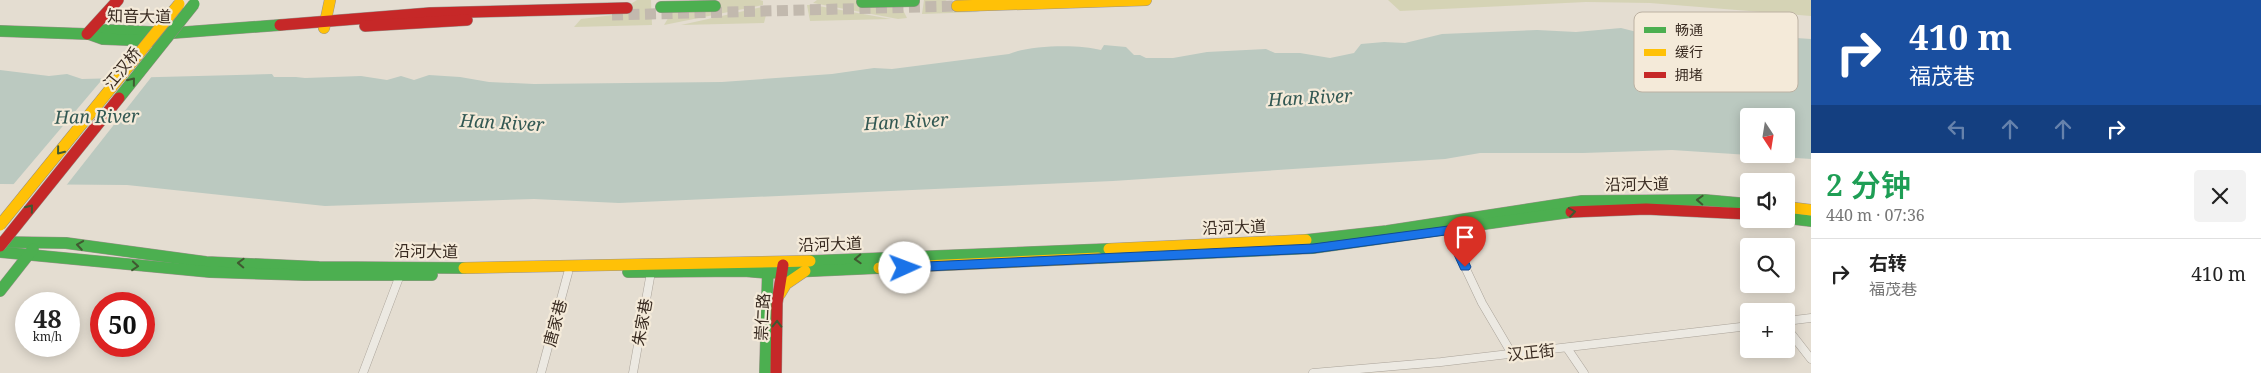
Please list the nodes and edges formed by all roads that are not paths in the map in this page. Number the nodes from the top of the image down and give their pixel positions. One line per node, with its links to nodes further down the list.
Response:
1 (118, 0): 15 (main road)
2 (330, 0): 13 (main road)
3 (1146, 0): 9 (main road)
4 (914, 1): 7 (main road)
5 (180, 2): 22 (main road, 江汉桥, one-way to 22, bridge)
6 (195, 2): 25 (main road, 江汉桥, one-way to 6, bridge)
7 (862, 2)
8 (715, 6): 10 (main road)
9 (957, 6)
10 (661, 7)
11 (627, 8): 13 (main road, 知音大道)
12 (612, 15): 13 (main road, 知音大道)
13 (325, 24): 15 (main road, 知音大道)
14 (0, 31): 15 (main road, 知音大道)
15 (88, 34)
16 (1740, 203): 28 (main road, 沿河大道, one-way to 28)
17 (1795, 208): 18 (main road)
18 (1811, 210)
19 (1740, 213): 23 (main road, 沿河大道, one-way to 19)
20 (1795, 219): 21 (main road)
21 (1811, 221)
22 (0, 224)
23 (1448, 230): 31 (main road, 沿河大道); 42 (street)
24 (38, 242): 25 (main road, 沿河大道); 27 (main road); 29 (main road, 沿河大道, one-way to 24)
25 (0, 244)
26 (0, 252): 27 (main road, 沿河大道)
27 (30, 252): 34 (main road, 沿河大道, one-way to 34); 35 (main road)
28 (783, 267): 29 (main road, 沿河大道); 31 (main road, 沿河大道); 36 (main road, 崇仁路)
29 (768, 268): 30 (main road, 沿河大道); 36 (main road, 崇仁路)
30 (744, 271): 32 (main road, 沿河大道); 36 (main road)
31 (804, 271): 36 (main road)
32 (651, 272): 33 (main road, 沿河大道); 46 (street, 朱家巷)
33 (568, 273): 34 (main road, 沿河大道); 45 (street, 唐家巷)
34 (400, 275): 44 (street)
35 (0, 291)
36 (772, 304): 47 (main road, 崇仁路); 48 (main road, 崇仁路, one-way to 36)
37 (1811, 318): 38 (street)
38 (1795, 320)
39 (1740, 327): 41 (street, 汉正街)
40 (1795, 339): 43 (street)
41 (1567, 348): 42 (street, 汉正街); 50 (street)
42 (1512, 354): 49 (street, 汉正街)
43 (1811, 359)
44 (363, 373)
45 (541, 373)
46 (633, 373)
47 (765, 373)
48 (776, 373)
49 (1313, 373)
50 (1584, 373)

